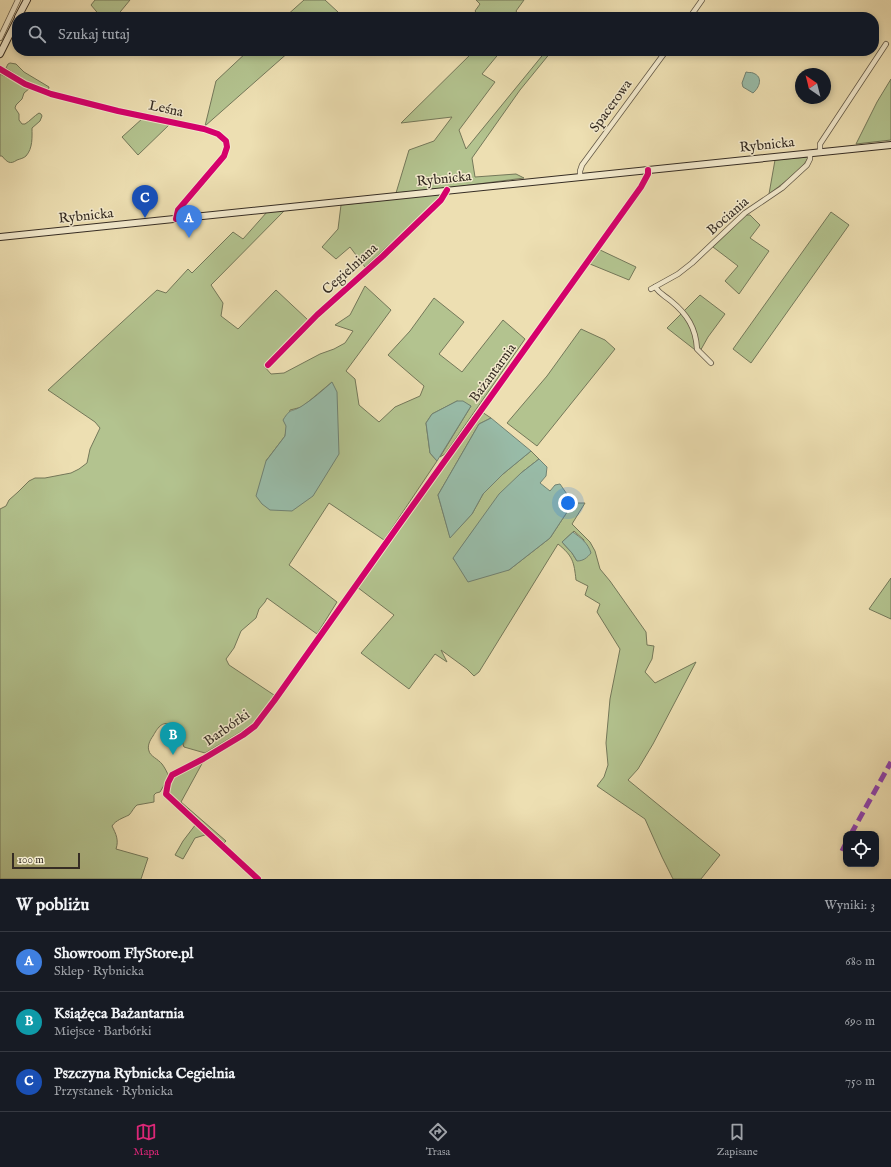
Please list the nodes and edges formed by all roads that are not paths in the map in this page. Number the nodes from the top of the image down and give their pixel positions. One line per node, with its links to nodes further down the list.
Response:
1 (18, 0): 4 (street)
2 (26, 0): 5 (main road)
3 (702, 0): 6 (street)
4 (12, 12)
5 (21, 12)
6 (694, 12)
7 (12, 13): 9 (street)
8 (12, 30): 11 (main road)
9 (0, 38)
10 (886, 44): 12 (street)
11 (0, 54)
12 (879, 55)
13 (662, 56): 20 (street, Spacerowa)
14 (878, 56): 17 (street)
15 (0, 69): 22 (street, Leśna)
16 (891, 145): 17 (main road, Rybnicka)
17 (820, 152): 18 (main road, Rybnicka)
18 (810, 153): 19 (main road, Rybnicka); 24 (street, Bociania)
19 (648, 170): 20 (main road, Rybnicka); 26 (street, Bażantarnia)
20 (580, 177): 21 (main road, Rybnicka)
21 (447, 190): 22 (main road, Rybnicka); 25 (street, Cegielniana)
22 (176, 219): 23 (main road, Rybnicka)
23 (0, 238)
24 (711, 363)
25 (268, 365)
26 (354, 589): 27 (street, Barbórki)
27 (258, 879)

